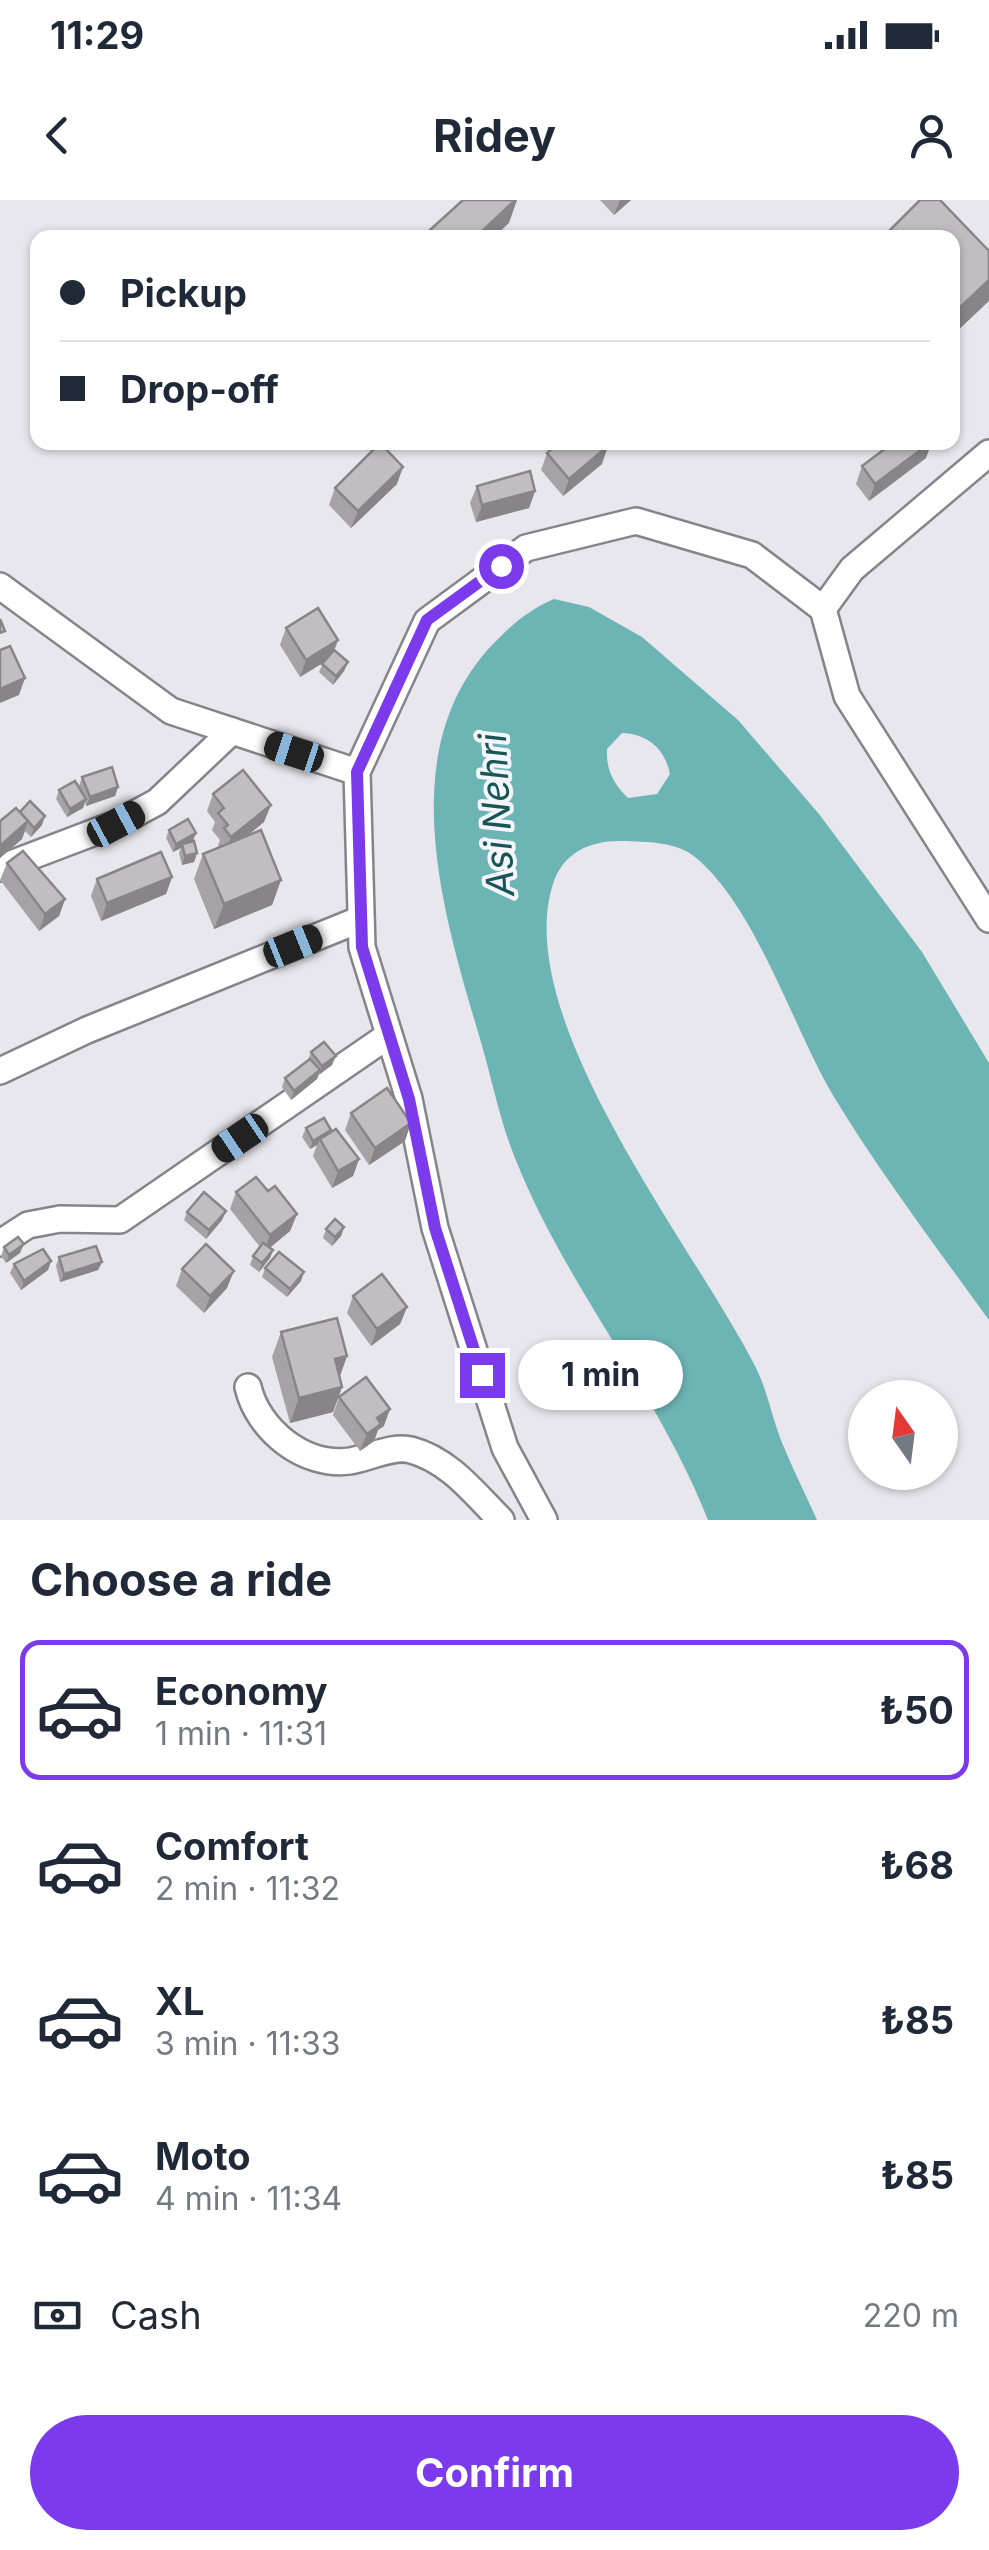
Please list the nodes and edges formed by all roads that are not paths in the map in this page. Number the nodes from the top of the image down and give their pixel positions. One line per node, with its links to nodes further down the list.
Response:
1 (989, 453): 3 (street)
2 (0, 586): 4 (street)
3 (823, 609): 5 (street); 8 (street)
4 (232, 731): 5 (street); 6 (street)
5 (357, 772): 7 (street)
6 (0, 868)
7 (361, 919): 9 (street); 10 (street)
8 (989, 919)
9 (389, 1035): 11 (street); 14 (street)
10 (0, 1071)
11 (0, 1243)
12 (248, 1387): 13 (street)
13 (501, 1520)
14 (544, 1520)

